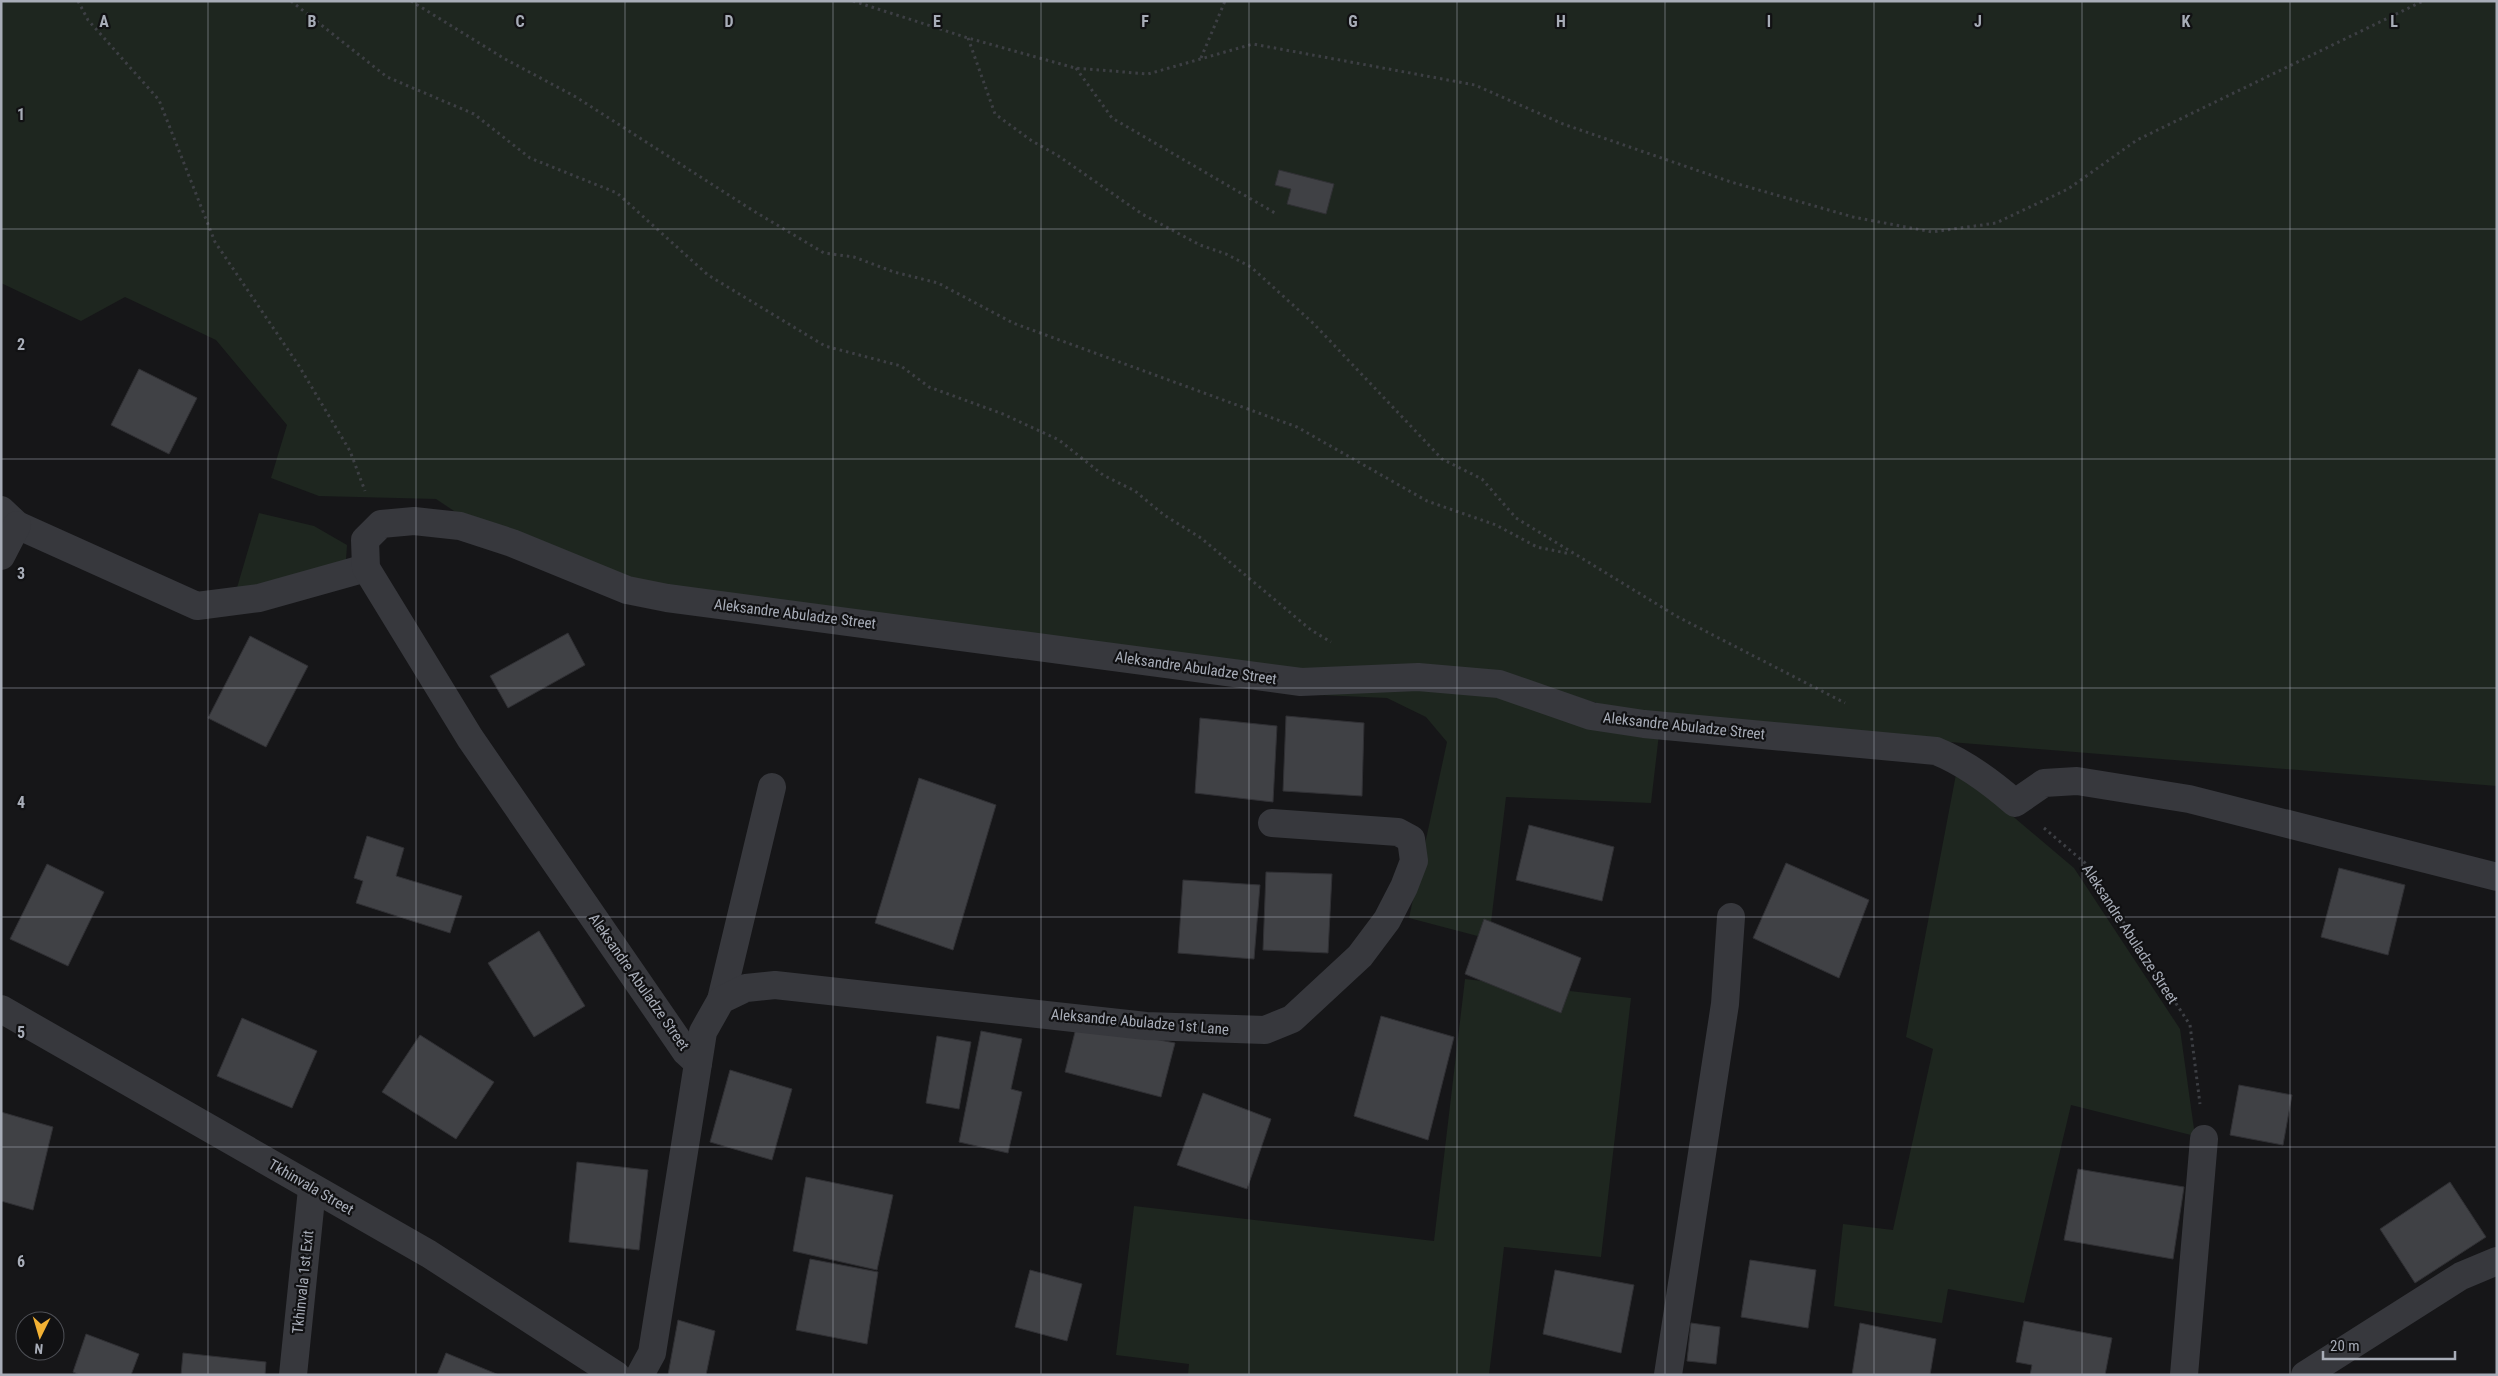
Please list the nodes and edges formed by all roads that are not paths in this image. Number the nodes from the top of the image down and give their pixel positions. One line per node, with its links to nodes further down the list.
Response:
1 (9, 518): 2 (street); 3 (street)
2 (1, 556)
3 (366, 568): 6 (street, Aleksandre Abuladze Street); 10 (street, Aleksandre Abuladze Street)
4 (772, 787): 8 (street)
5 (1272, 823): 8 (street, Aleksandre Abuladze 1st Lane)
6 (2497, 877)
7 (1731, 917): 17 (street)
8 (721, 1000): 10 (street)
9 (1, 1009): 12 (street, Tkhinvala Street)
10 (698, 1063): 16 (street)
11 (2204, 1139): 18 (street)
12 (312, 1189): 14 (street, Tkhinvala 1st Exit); 15 (street, Tkhinvala Street)
13 (2497, 1261): 19 (street)
14 (293, 1375)
15 (616, 1375)
16 (640, 1375)
17 (1668, 1375)
18 (2184, 1375)
19 (2305, 1375)

